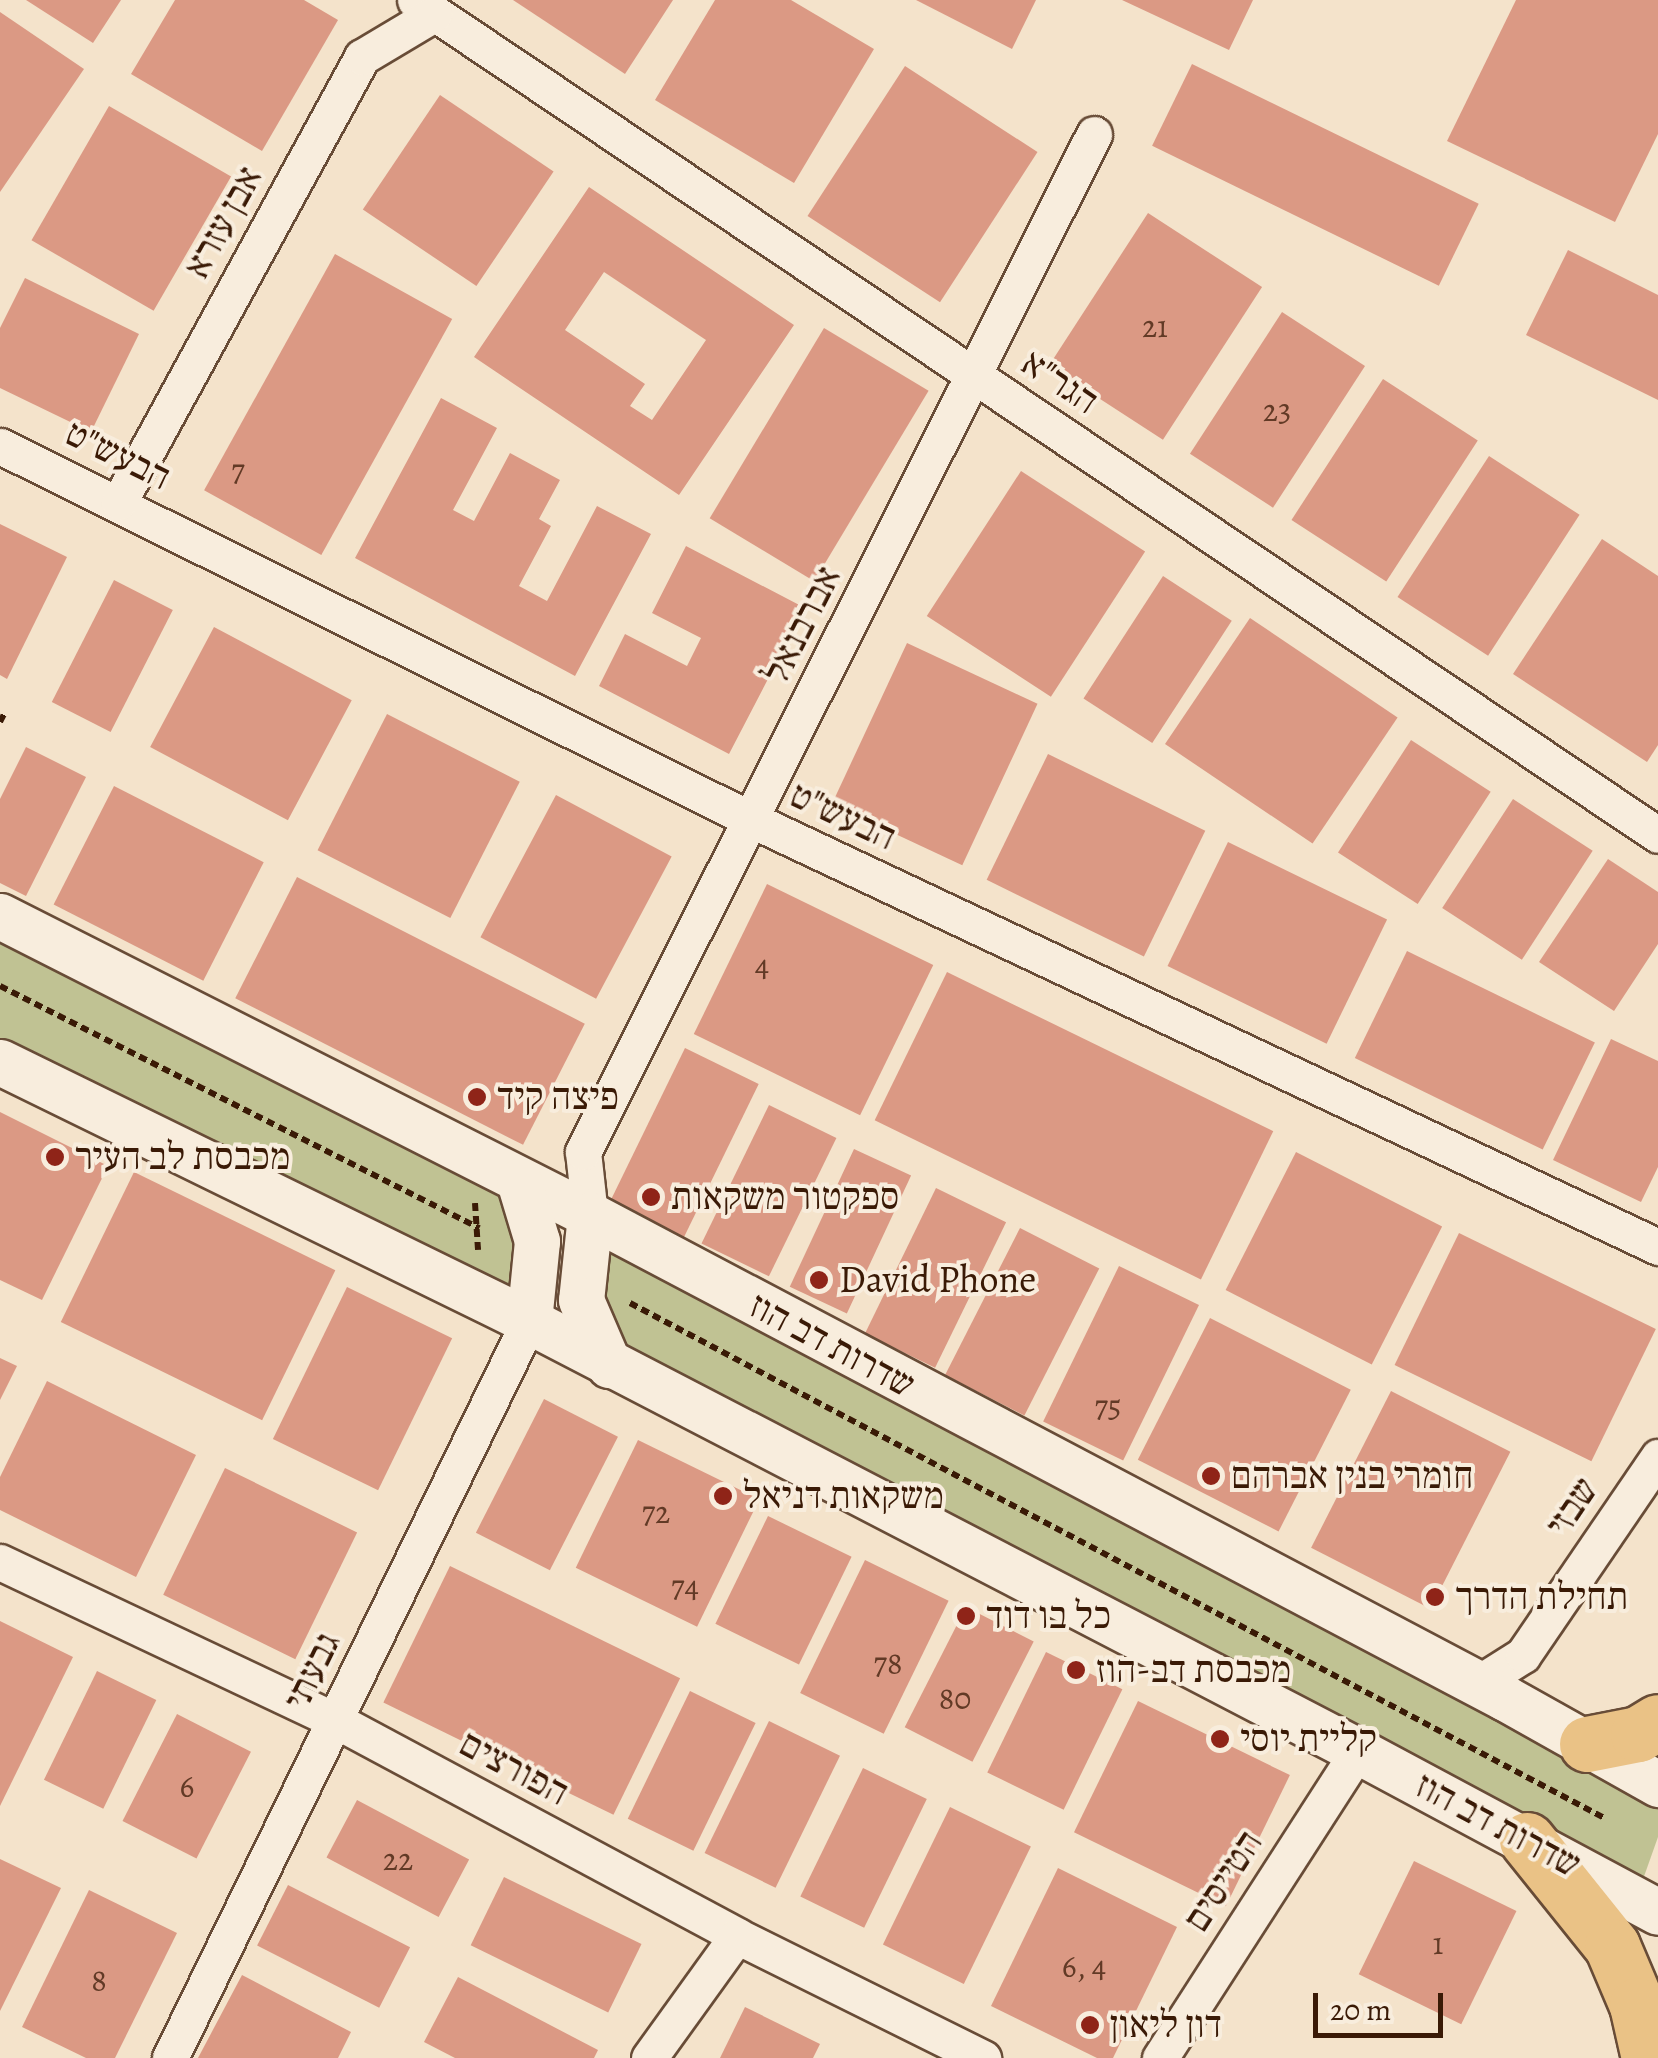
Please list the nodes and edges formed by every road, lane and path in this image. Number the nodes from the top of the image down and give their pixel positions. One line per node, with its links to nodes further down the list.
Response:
1 (425, 7): 3 (street, הגר"א); 5 (street, אבן עזרא)
2 (1094, 134): 3 (street, אברבנאל)
3 (975, 376): 8 (street, אברבנאל); 9 (street, הגר"א)
4 (0, 446): 5 (street, הבעש"ט)
5 (119, 502): 8 (street, הבעש"ט)
6 (5, 712): 7 (path)
7 (0, 722)
8 (752, 820): 13 (street, אברבנאל); 18 (street, הבעש"ט)
9 (1658, 835)
10 (0, 916): 14 (street, שדרות דב הוז)
11 (0, 986): 17 (path)
12 (0, 1062): 19 (street, שדרות דב הוז)
13 (583, 1152): 15 (street); 16 (street)
14 (466, 1154): 15 (street, שדרות דב הוז); 17 (path)
15 (519, 1181): 16 (street, שדרות דב הוז); 21 (street)
16 (590, 1215): 22 (street); 26 (street, שדרות דב הוז)
17 (479, 1228): 19 (path)
18 (1658, 1247)
19 (474, 1296): 21 (street, שדרות דב הוז)
20 (622, 1299): 32 (path)
21 (529, 1322): 22 (street, שדרות דב הוז); 28 (street, גבעתי)
22 (609, 1364): 30 (street, שדרות דב הוז)
23 (1658, 1457): 25 (street, שבזי)
24 (0, 1562): 28 (street, הפורצים)
25 (1523, 1655): 26 (street, שבזי); 27 (street)
26 (1477, 1684): 27 (street, שדרות דב הוז)
27 (1533, 1714): 31 (street, שדרות דב הוז)
28 (335, 1720): 36 (street, הפורצים); 37 (street, גבעתי)
29 (1658, 1722): 31 (highway)
30 (1358, 1750): 33 (street, שדרות דב הוז); 40 (street, הטייסים)
31 (1625, 1766): 32 (path)
32 (1606, 1819): 34 (path)
33 (1527, 1840): 34 (street, שדרות דב הוז); 41 (highway)
34 (1579, 1868): 35 (street, שדרות דב הוז)
35 (1658, 1912)
36 (737, 1936): 38 (street); 39 (street, הפורצים)
37 (170, 2058)
38 (649, 2058)
39 (983, 2058)
40 (1160, 2058)
41 (1649, 2058)

